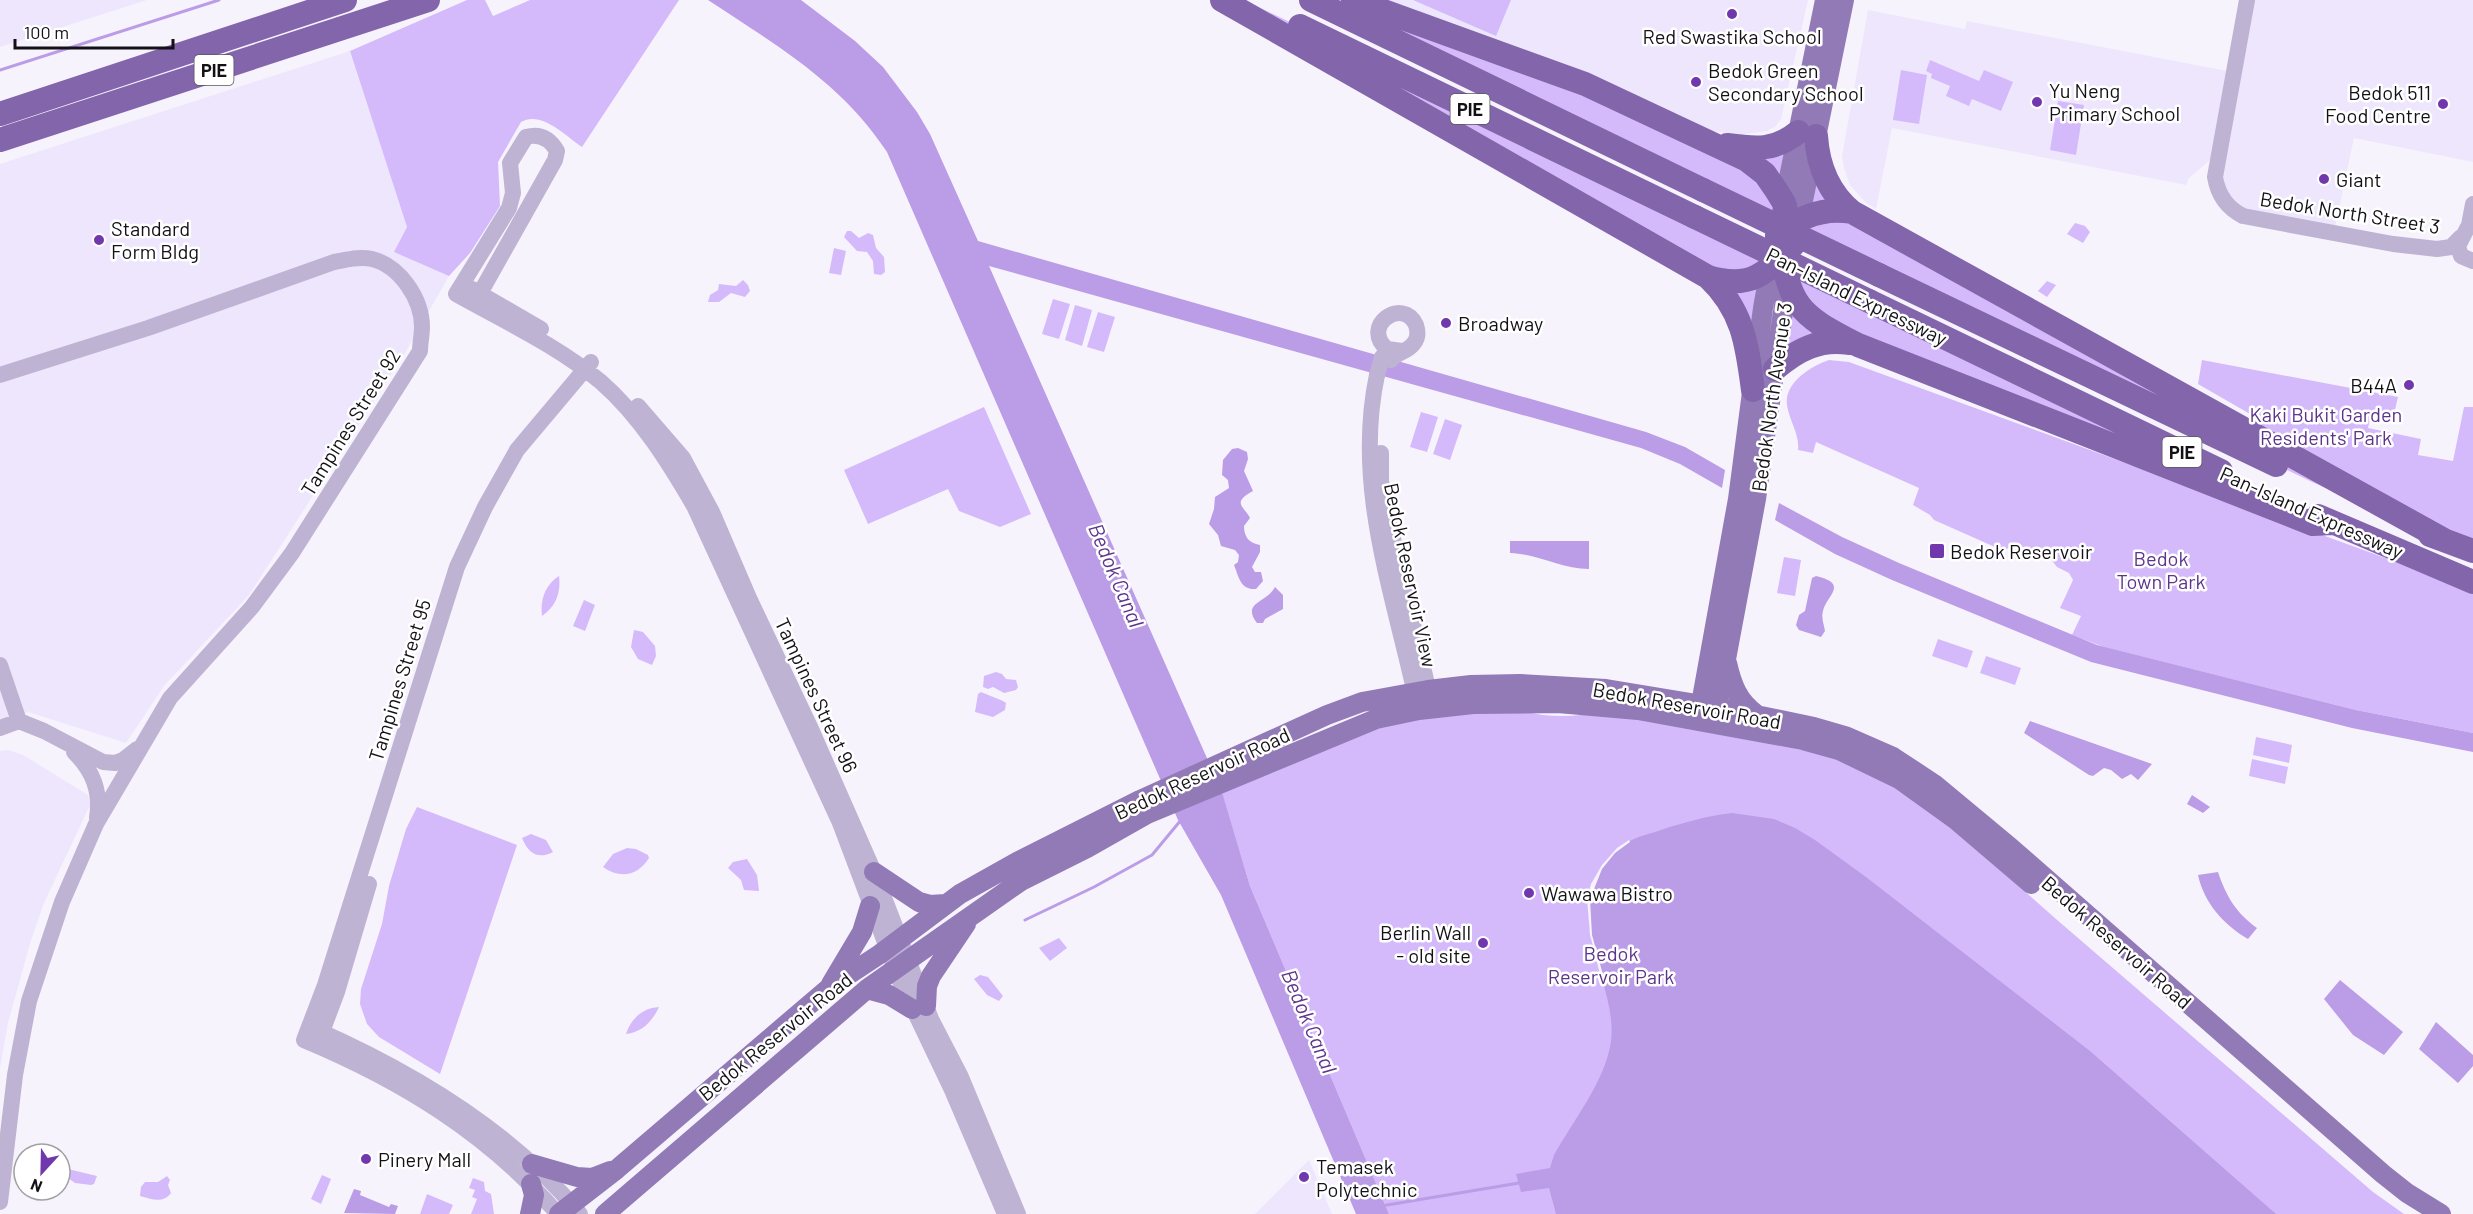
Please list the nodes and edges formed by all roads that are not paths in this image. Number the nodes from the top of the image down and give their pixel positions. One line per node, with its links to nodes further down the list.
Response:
1 (345, 0): 10 (highway, PIE)
2 (428, 0): 12 (highway, PIE)
3 (1222, 0): 19 (highway)
4 (1245, 0): 27 (highway, Pan-Island Expressway / PIE, bridge)
5 (1311, 0): 28 (highway, Pan-Island Expressway / PIE, bridge)
6 (1353, 0): 13 (highway)
7 (1825, 0): 11 (main road, Bedok North Avenue 3)
8 (1844, 0): 11 (main road, Bedok North Avenue 3)
9 (2247, 0): 16 (street, Bedok North Street 3)
10 (0, 114)
11 (1807, 134): 13 (highway); 15 (highway); 17 (main road, Bedok North Avenue 3)
12 (0, 140)
13 (1713, 142): 17 (highway)
14 (2473, 204): 16 (street)
15 (1852, 212): 17 (highway); 28 (highway)
16 (2465, 235): 18 (street)
17 (1786, 241): 19 (highway); 21 (highway); 24 (main road, Bedok North Avenue 3); 26 (main road, Bedok North Avenue 3)
18 (2472, 261)
19 (1708, 277): 26 (highway)
20 (477, 299): 20 (street, Tampines Street 96); 23 (street, Tampines Street 96)
21 (1858, 345): 24 (highway); 27 (highway)
22 (1389, 352): 35 (street, Bedok Reservoir View)
23 (592, 369): 45 (street, Tampines Street 96); 47 (street, Tampines Street 96); 54 (street, Tampines Street 95)
24 (1774, 369): 31 (main road, Bedok North Avenue 3)
25 (0, 375): 41 (street, Tampines Street 92)
26 (1753, 390): 33 (main road, Bedok North Avenue 3)
27 (2332, 523): 30 (highway, Pan-Island Expressway / PIE)
28 (2444, 540): 29 (highway, Pan-Island Expressway / PIE)
29 (2473, 551)
30 (2473, 582)
31 (1726, 658): 36 (main road, Bedok North Avenue 3); 37 (main road)
32 (0, 664): 38 (street)
33 (1707, 665): 34 (main road); 36 (main road, Bedok North Avenue 3)
34 (1655, 695): 35 (main road, Bedok Reservoir Road); 36 (main road, Bedok Reservoir Road)
35 (1423, 700): 36 (main road, Bedok Reservoir Road); 42 (main road, Bedok Reservoir Road)
36 (1707, 714): 37 (main road, Bedok Reservoir Road); 44 (main road, Bedok Reservoir Road)
37 (1756, 715): 44 (main road, Bedok Reservoir Road)
38 (19, 722): 39 (street); 40 (street, Tampines Street 92)
39 (0, 728)
40 (65, 743): 41 (street, Tampines Street 92); 43 (street, Tampines Street 92)
41 (142, 745): 43 (street, Tampines Street 92)
42 (1143, 807): 46 (main road, Bedok Reservoir Road); 48 (main road, Bedok Reservoir Road)
43 (96, 824): 55 (street, Tampines Street 92)
44 (2011, 858): 65 (main road, Bedok Reservoir Road); 66 (main road, Bedok Reservoir Road)
45 (874, 872): 46 (main road); 49 (street, Tampines Street 96)
46 (945, 904): 49 (main road, Bedok Reservoir Road)
47 (870, 906): 49 (street, Tampines Street 96); 51 (main road)
48 (973, 915): 50 (main road, Bedok Reservoir Road); 53 (main road)
49 (894, 943): 50 (street, Tampines Street 96); 51 (main road, Bedok Reservoir Road)
50 (902, 964): 52 (main road, Bedok Reservoir Road); 53 (street, Tampines Street 96)
51 (830, 987): 57 (main road, Bedok Reservoir Road)
52 (867, 989): 53 (main road); 62 (main road, Bedok Reservoir Road)
53 (919, 1007): 63 (street, Tampines Street 96); 64 (street, Tampines Street 96)
54 (313, 1036): 56 (street); 58 (street)
55 (4, 1119): 59 (street, Tampines Street 92)
56 (532, 1164): 57 (main road); 60 (street)
57 (617, 1169): 60 (main road, Bedok Reservoir Road)
58 (531, 1184): 60 (street); 61 (main road)
59 (0, 1202)
60 (567, 1212)
61 (530, 1214)
62 (605, 1214)
63 (1005, 1214)
64 (1018, 1214)
65 (2415, 1214)
66 (2441, 1214)

